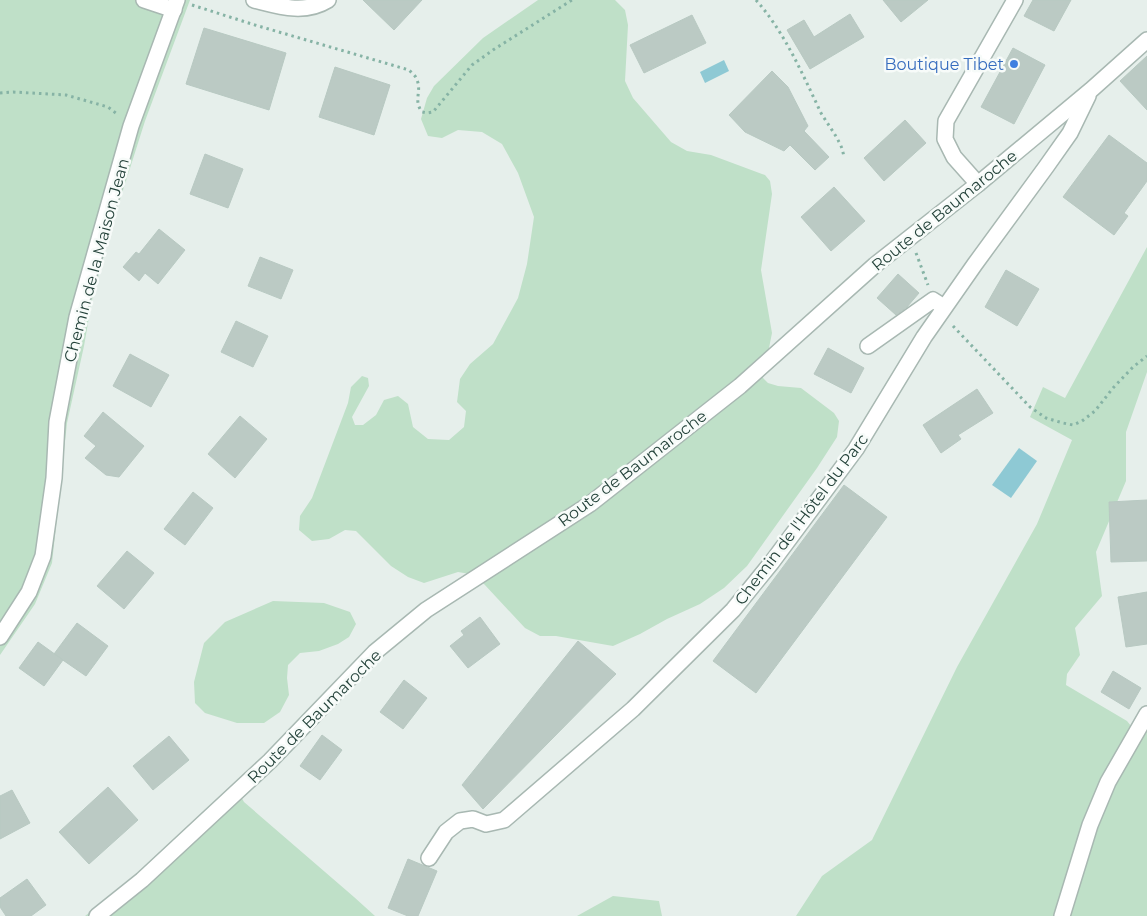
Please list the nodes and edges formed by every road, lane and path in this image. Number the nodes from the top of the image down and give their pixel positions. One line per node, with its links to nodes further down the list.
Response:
1 (144, 0): 7 (street)
2 (254, 0): 3 (street)
3 (328, 0)
4 (572, 0): 7 (path)
5 (756, 0): 12 (path)
6 (1015, 0): 13 (street)
7 (175, 5): 11 (street, Chemin de la Maison Jean)
8 (1147, 40): 9 (street, Route de Baumaroche)
9 (1091, 90): 13 (street, Route de Baumaroche); 15 (street, Chemin de l'Hôtel du Parc)
10 (0, 93): 11 (path)
11 (131, 126): 19 (street, Chemin de la Maison Jean)
12 (844, 157)
13 (978, 184): 22 (street, Route de Baumaroche)
14 (913, 246): 15 (path)
15 (939, 303): 17 (street); 21 (street, Chemin de l'Hôtel du Parc)
16 (951, 324): 18 (path)
17 (868, 346)
18 (1147, 356)
19 (0, 637)
20 (1147, 714): 23 (street)
21 (429, 858)
22 (97, 916)
23 (1062, 916)

